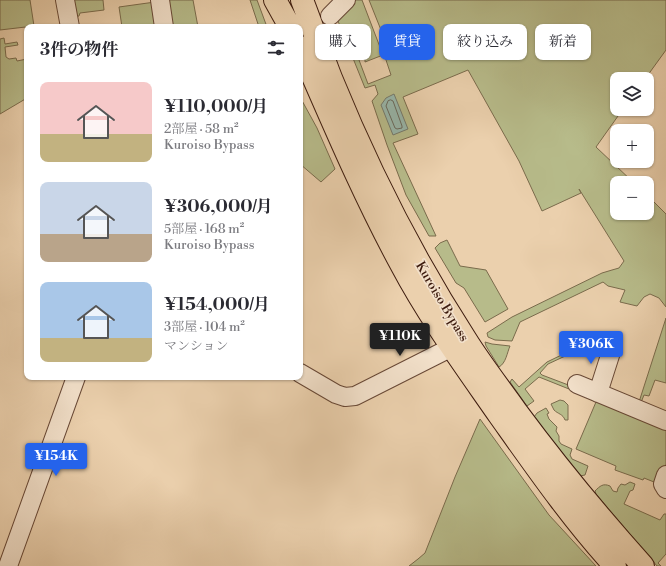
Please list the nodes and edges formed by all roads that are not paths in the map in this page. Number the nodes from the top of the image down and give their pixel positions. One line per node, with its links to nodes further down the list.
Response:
1 (66, 0): 8 (street)
2 (160, 0): 9 (street)
3 (275, 0): 10 (highway)
4 (284, 0): 11 (highway)
5 (346, 0): 7 (street)
6 (303, 2): 13 (highway, Kuroiso Bypass)
7 (330, 16)
8 (70, 24)
9 (164, 24)
10 (289, 24)
11 (290, 24)
12 (303, 55): 13 (highway, Kuroiso Bypass)
13 (459, 344): 15 (street); 23 (highway, Kuroiso Bypass); 24 (highway, Kuroiso Bypass)
14 (613, 346): 18 (street)
15 (303, 376)
16 (75, 380): 22 (street)
17 (577, 384): 18 (street)
18 (598, 393): 19 (street)
19 (666, 421)
20 (666, 475): 21 (street)
21 (666, 488)
22 (8, 566)
23 (615, 566)
24 (643, 566)

